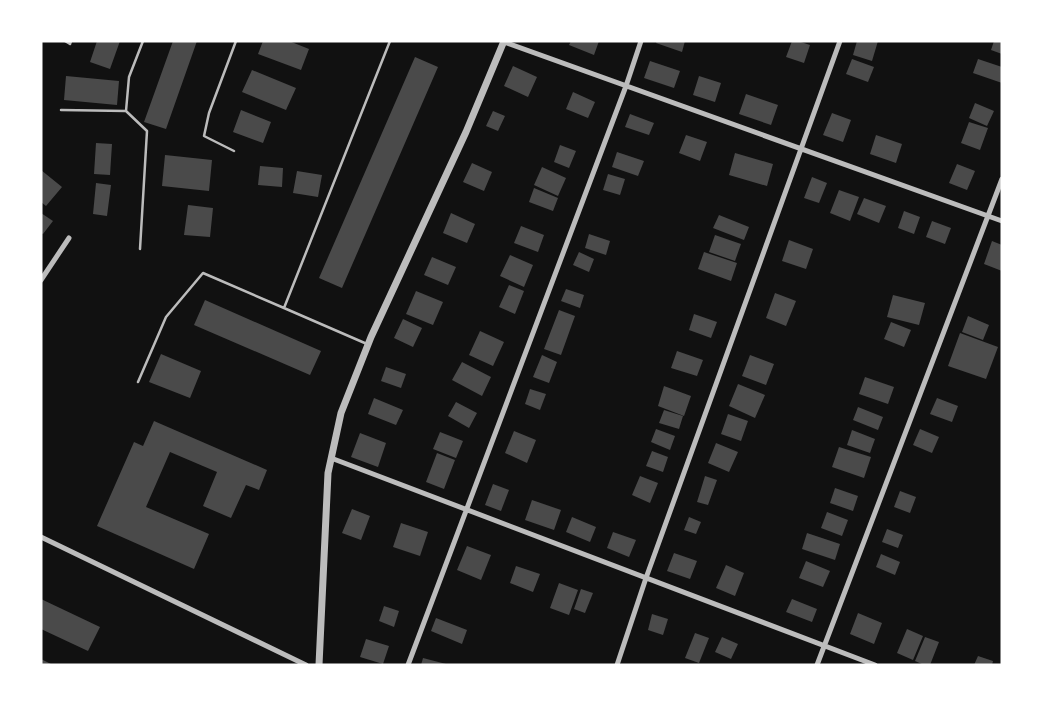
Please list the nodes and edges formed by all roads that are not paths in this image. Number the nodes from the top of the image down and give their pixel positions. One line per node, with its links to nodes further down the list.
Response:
1 (65, 41): 2 (lane)
2 (71, 41)
3 (143, 41): 11 (lane)
4 (236, 41): 13 (lane)
5 (390, 41): 20 (lane)
6 (503, 41): 9 (street); 21 (street)
7 (641, 41): 9 (street)
8 (840, 41): 12 (street)
9 (626, 86): 12 (street); 24 (street)
10 (61, 110): 11 (lane)
11 (126, 111): 18 (lane)
12 (802, 149): 15 (street); 26 (street)
13 (234, 151)
14 (1002, 179): 15 (street)
15 (988, 216): 16 (street); 27 (street)
16 (1002, 221)
17 (69, 238): 19 (street)
18 (140, 249)
19 (41, 280)
20 (284, 308): 21 (lane); 22 (lane)
21 (368, 344): 23 (street)
22 (138, 382)
23 (331, 458): 24 (street); 29 (street)
24 (466, 509): 26 (street); 30 (street)
25 (41, 537): 28 (street)
26 (646, 578): 27 (street); 31 (street)
27 (824, 645): 32 (street); 33 (street)
28 (306, 665)
29 (318, 665)
30 (408, 665)
31 (617, 665)
32 (817, 665)
33 (875, 665)

